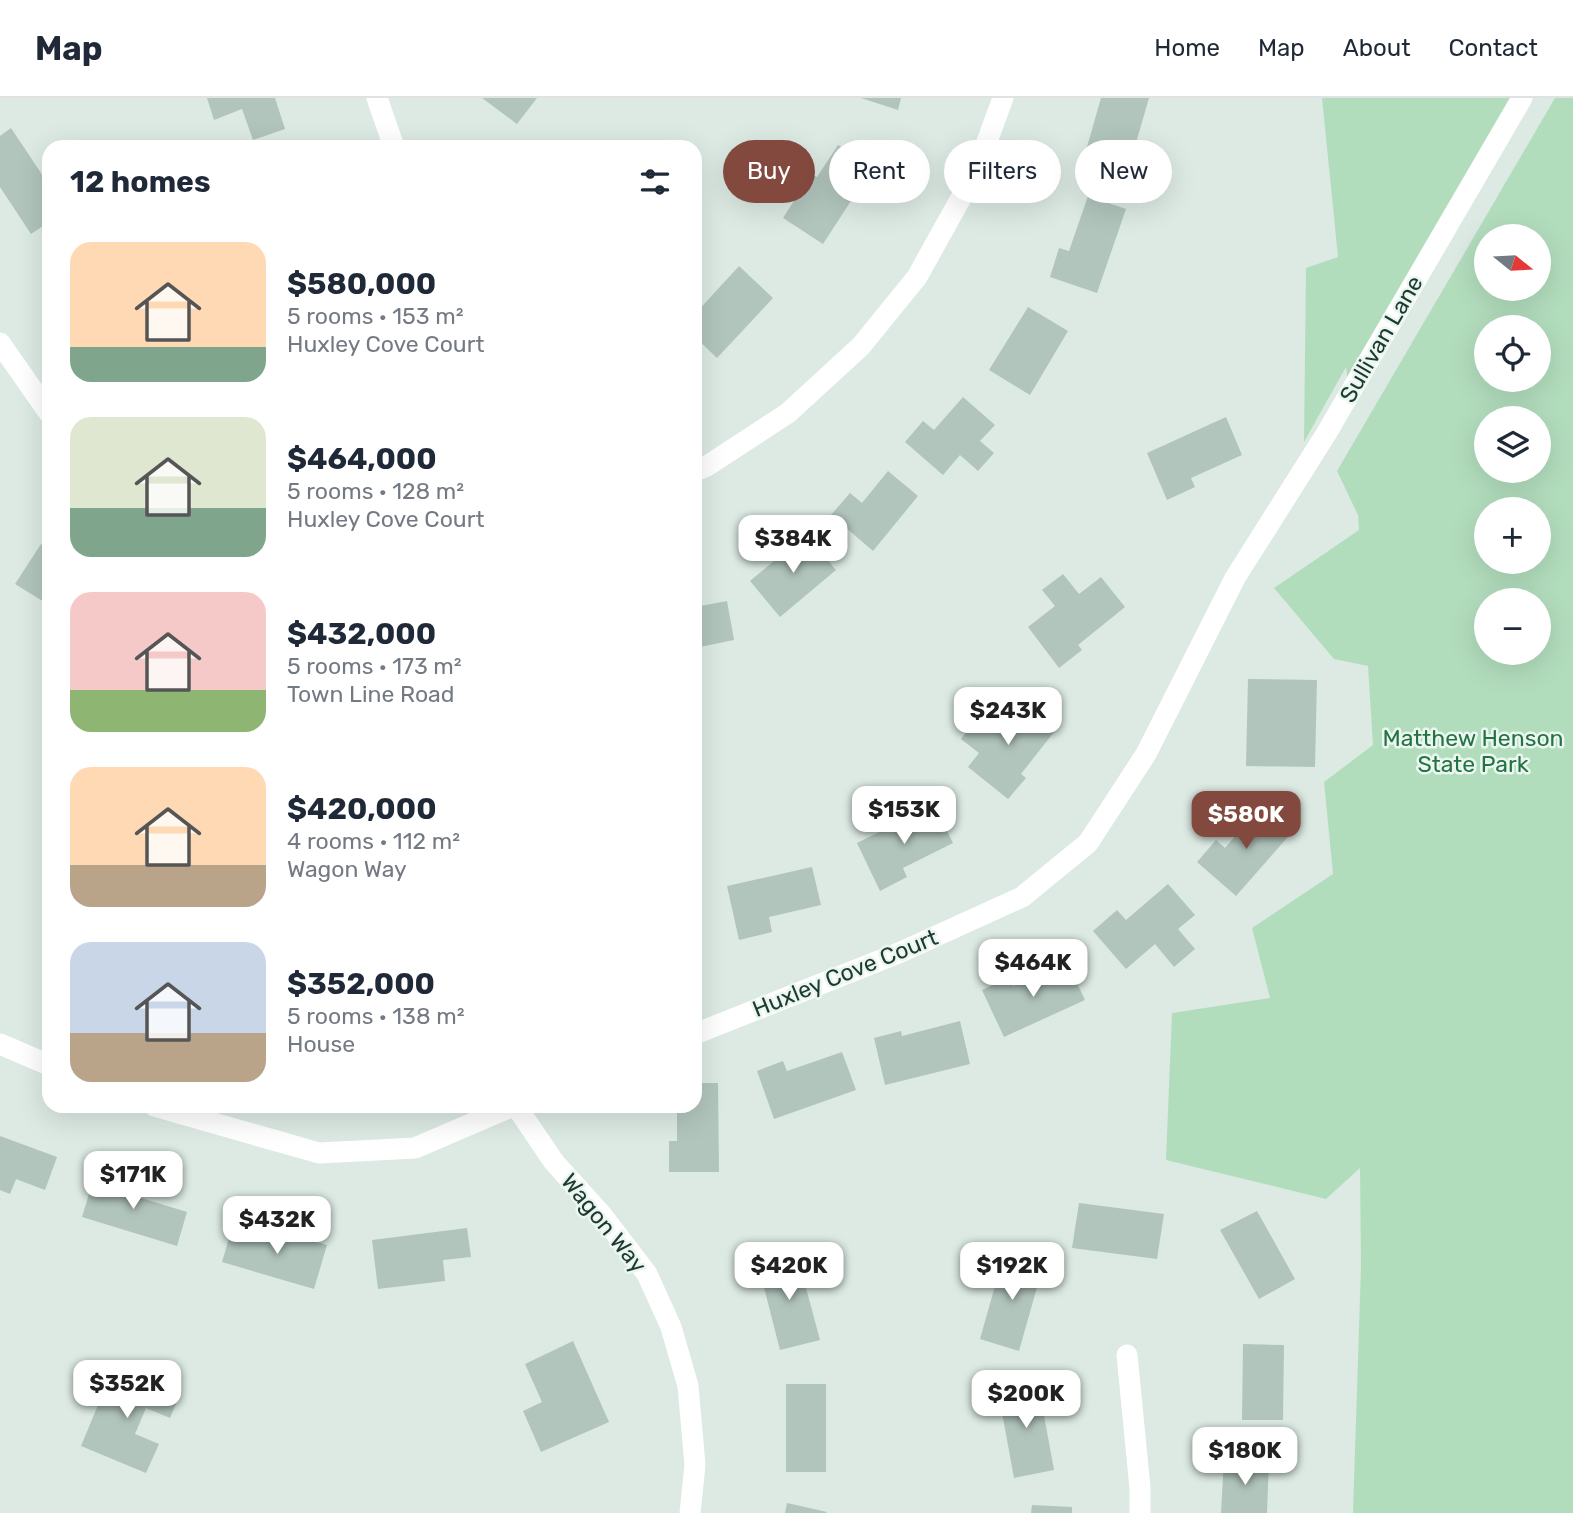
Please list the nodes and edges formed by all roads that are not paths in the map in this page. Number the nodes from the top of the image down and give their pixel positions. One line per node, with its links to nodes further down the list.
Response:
1 (377, 98): 4 (street)
2 (1003, 98): 7 (street)
3 (1522, 98): 8 (street, Sullivan Lane)
4 (392, 140)
5 (0, 343): 6 (street)
6 (42, 402)
7 (702, 468)
8 (1235, 578): 9 (street, Huxley Cove Court)
9 (702, 1031)
10 (0, 1044): 11 (street)
11 (42, 1062)
12 (179, 1113): 13 (street)
13 (498, 1113)
14 (519, 1113): 16 (street, Wagon Way)
15 (1128, 1355): 17 (street)
16 (690, 1513)
17 (1140, 1513)

